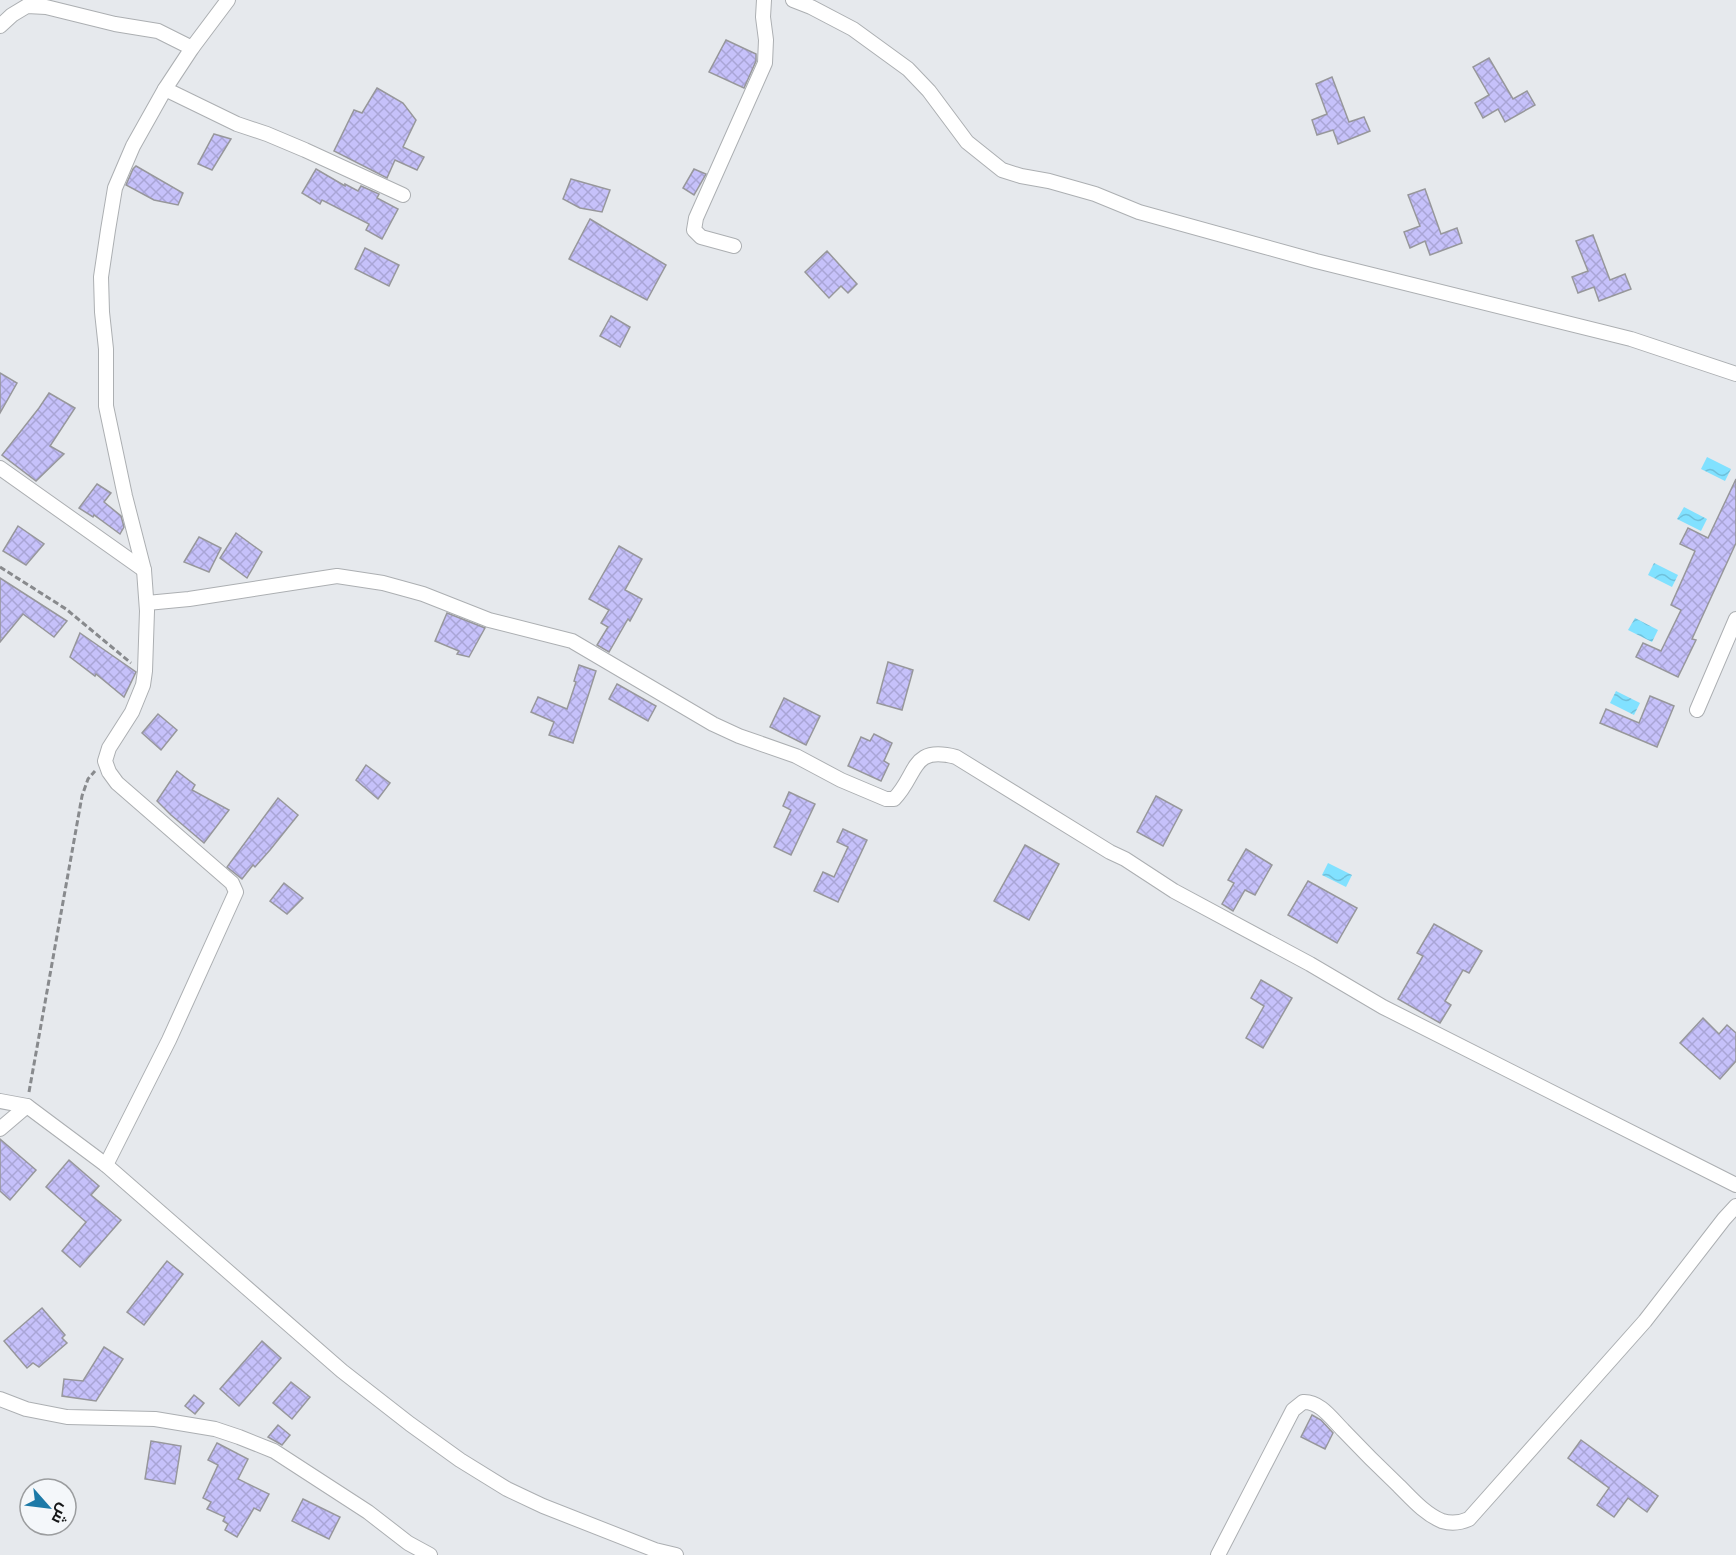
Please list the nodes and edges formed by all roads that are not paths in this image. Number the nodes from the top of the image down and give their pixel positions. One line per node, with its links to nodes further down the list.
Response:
1 (228, 0): 5 (street)
2 (764, 0): 8 (street)
3 (793, 0): 9 (street)
4 (0, 26): 5 (street)
5 (192, 48): 6 (street)
6 (165, 89): 7 (street); 11 (street)
7 (403, 195)
8 (734, 246)
9 (1736, 374)
10 (0, 468): 11 (street)
11 (144, 570): 12 (street)
12 (147, 603): 18 (street); 19 (street)
13 (1736, 619): 14 (street)
14 (1696, 710)
15 (0, 1101): 16 (street)
16 (27, 1106): 17 (street); 18 (street)
17 (0, 1129)
18 (106, 1165): 25 (street)
19 (1736, 1185)
20 (1736, 1206): 21 (street)
21 (1724, 1219): 22 (street); 26 (street)
22 (1736, 1228)
23 (0, 1399): 24 (street)
24 (429, 1555)
25 (676, 1555)
26 (1218, 1555)

